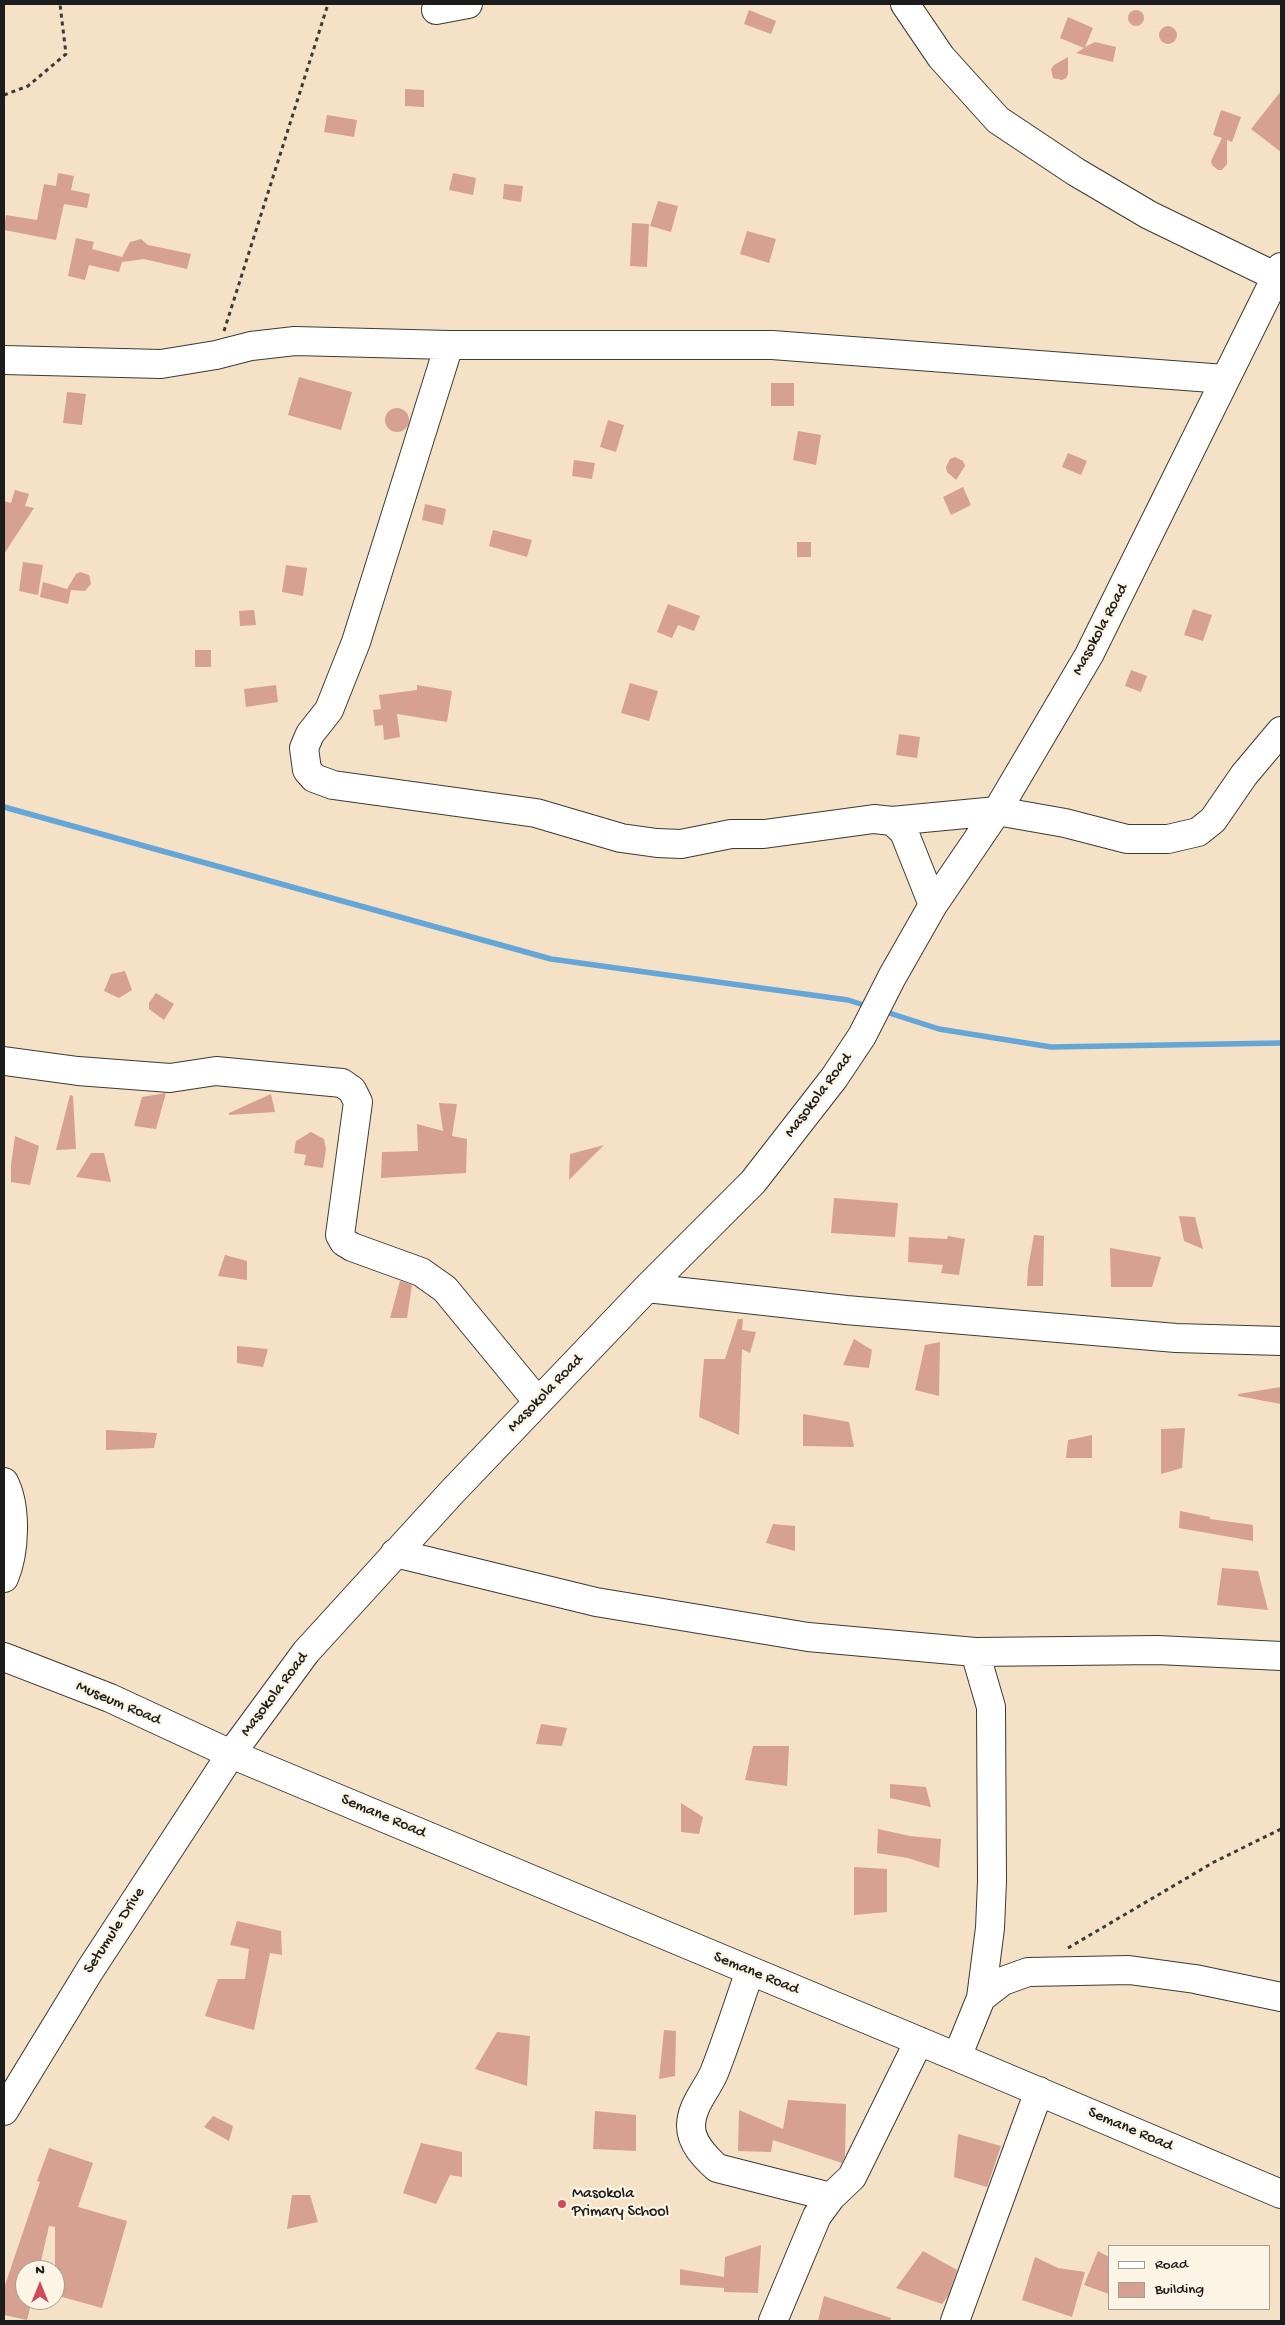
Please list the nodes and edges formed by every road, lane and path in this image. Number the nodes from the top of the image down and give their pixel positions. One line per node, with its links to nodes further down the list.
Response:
1 (60, 4): 6 (path)
2 (328, 4): 9 (path)
3 (468, 4): 5 (street)
4 (905, 4): 7 (street)
5 (436, 10)
6 (4, 95)
7 (1279, 274): 11 (street, Masokola Road)
8 (449, 345): 9 (street); 11 (street); 14 (street)
9 (216, 355): 10 (street)
10 (4, 360)
11 (1225, 379): 13 (street, Masokola Road)
12 (1281, 731): 13 (street)
13 (997, 811): 14 (street); 15 (street, Masokola Road)
14 (892, 821): 15 (street)
15 (933, 905): 17 (street, Masokola Road)
16 (4, 1061): 19 (street)
17 (647, 1288): 18 (street); 19 (street, Masokola Road)
18 (1281, 1341)
19 (538, 1402): 21 (street, Masokola Road)
20 (4, 1482): 22 (street)
21 (395, 1553): 23 (street); 26 (street, Masokola Road)
22 (4, 1578)
23 (975, 1652): 24 (street); 31 (street)
24 (1281, 1656)
25 (4, 1657): 26 (street, Museum Road)
26 (231, 1754): 29 (street, Semane Road); 35 (street, Setumule Drive)
27 (1281, 1829): 28 (path)
28 (1061, 1952)
29 (750, 1971): 32 (street, Semane Road); 37 (street)
30 (1281, 1997): 31 (street)
31 (981, 1998): 33 (street)
32 (919, 2040): 33 (street, Semane Road); 37 (street)
33 (958, 2056): 34 (street, Semane Road)
34 (1039, 2091): 36 (street, Semane Road); 39 (street)
35 (4, 2110)
36 (1281, 2194)
37 (831, 2197): 38 (street)
38 (773, 2321)
39 (955, 2321)

